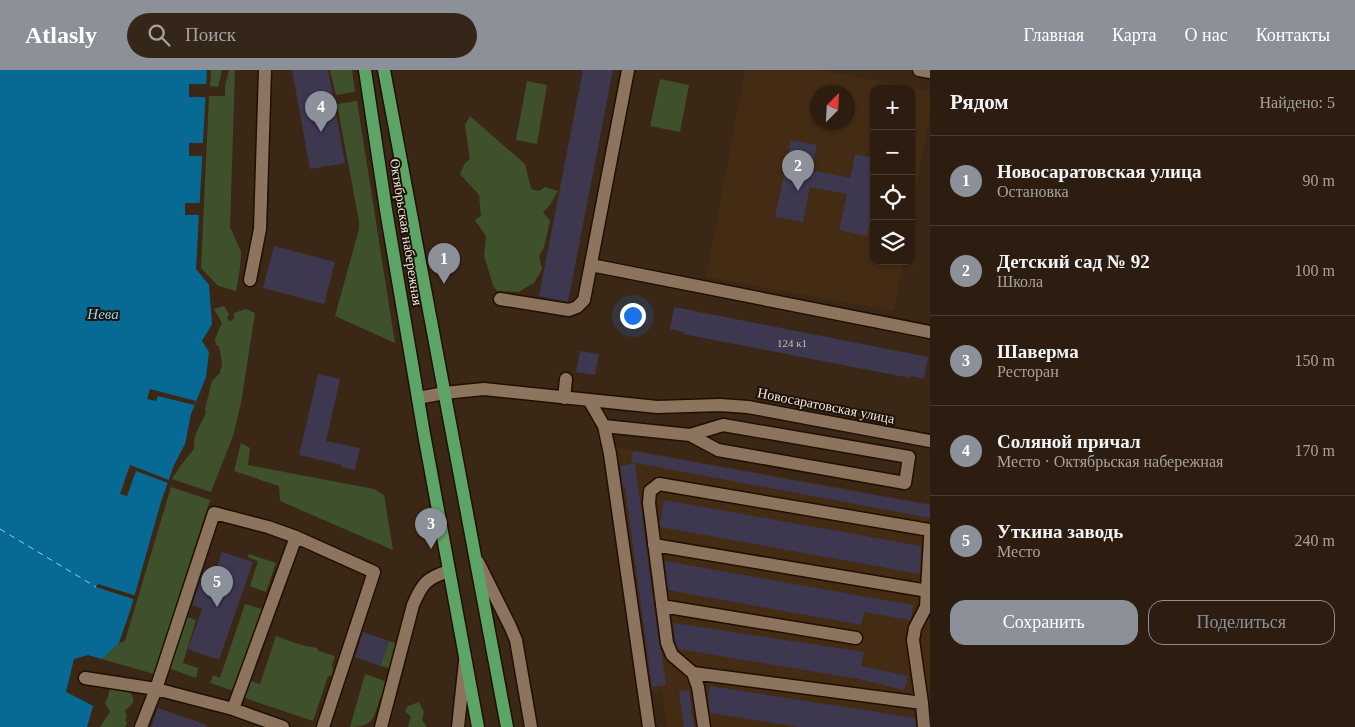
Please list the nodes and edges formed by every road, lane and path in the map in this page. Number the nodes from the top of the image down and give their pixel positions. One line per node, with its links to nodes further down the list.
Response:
1 (265, 70): 8 (street)
2 (365, 70): 13 (main road, Октябрьская набережная)
3 (384, 70): 12 (main road, Октябрьская набережная)
4 (628, 70): 7 (street)
5 (919, 70): 6 (street)
6 (930, 72)
7 (591, 265): 9 (street); 10 (street)
8 (250, 280)
9 (500, 299)
10 (930, 332)
11 (566, 379): 14 (street)
12 (444, 393): 13 (street, Новосаратовская улица); 14 (street, Новосаратовская улица); 23 (main road, Октябрьская набережная)
13 (418, 398): 24 (main road, Октябрьская набережная)
14 (564, 398): 15 (street, Новосаратовская улица)
15 (589, 400): 16 (street); 18 (street, Новосаратовская улица)
16 (604, 426): 17 (street); 42 (street)
17 (690, 435): 17 (street)
18 (930, 441)
19 (930, 530): 22 (street)
20 (296, 537): 31 (street); 33 (street); 36 (street)
21 (930, 538): 25 (street)
22 (654, 545): 25 (street); 26 (street)
23 (474, 555): 40 (main road, Октябрьская набережная); 41 (street)
24 (449, 571): 28 (main road, Октябрьская набережная); 37 (street)
25 (928, 590): 32 (street)
26 (662, 606): 27 (street); 29 (street)
27 (856, 638)
28 (465, 656): 38 (street); 39 (main road, Октябрьская набережная)
29 (693, 673): 32 (street); 43 (street)
30 (85, 678): 31 (street)
31 (156, 689): 33 (street); 34 (street)
32 (922, 703): 44 (street)
33 (233, 709): 35 (street)
34 (141, 727)
35 (283, 727)
36 (323, 727)
37 (381, 727)
38 (458, 727)
39 (478, 727)
40 (506, 727)
41 (531, 727)
42 (649, 727)
43 (704, 727)
44 (924, 727)

